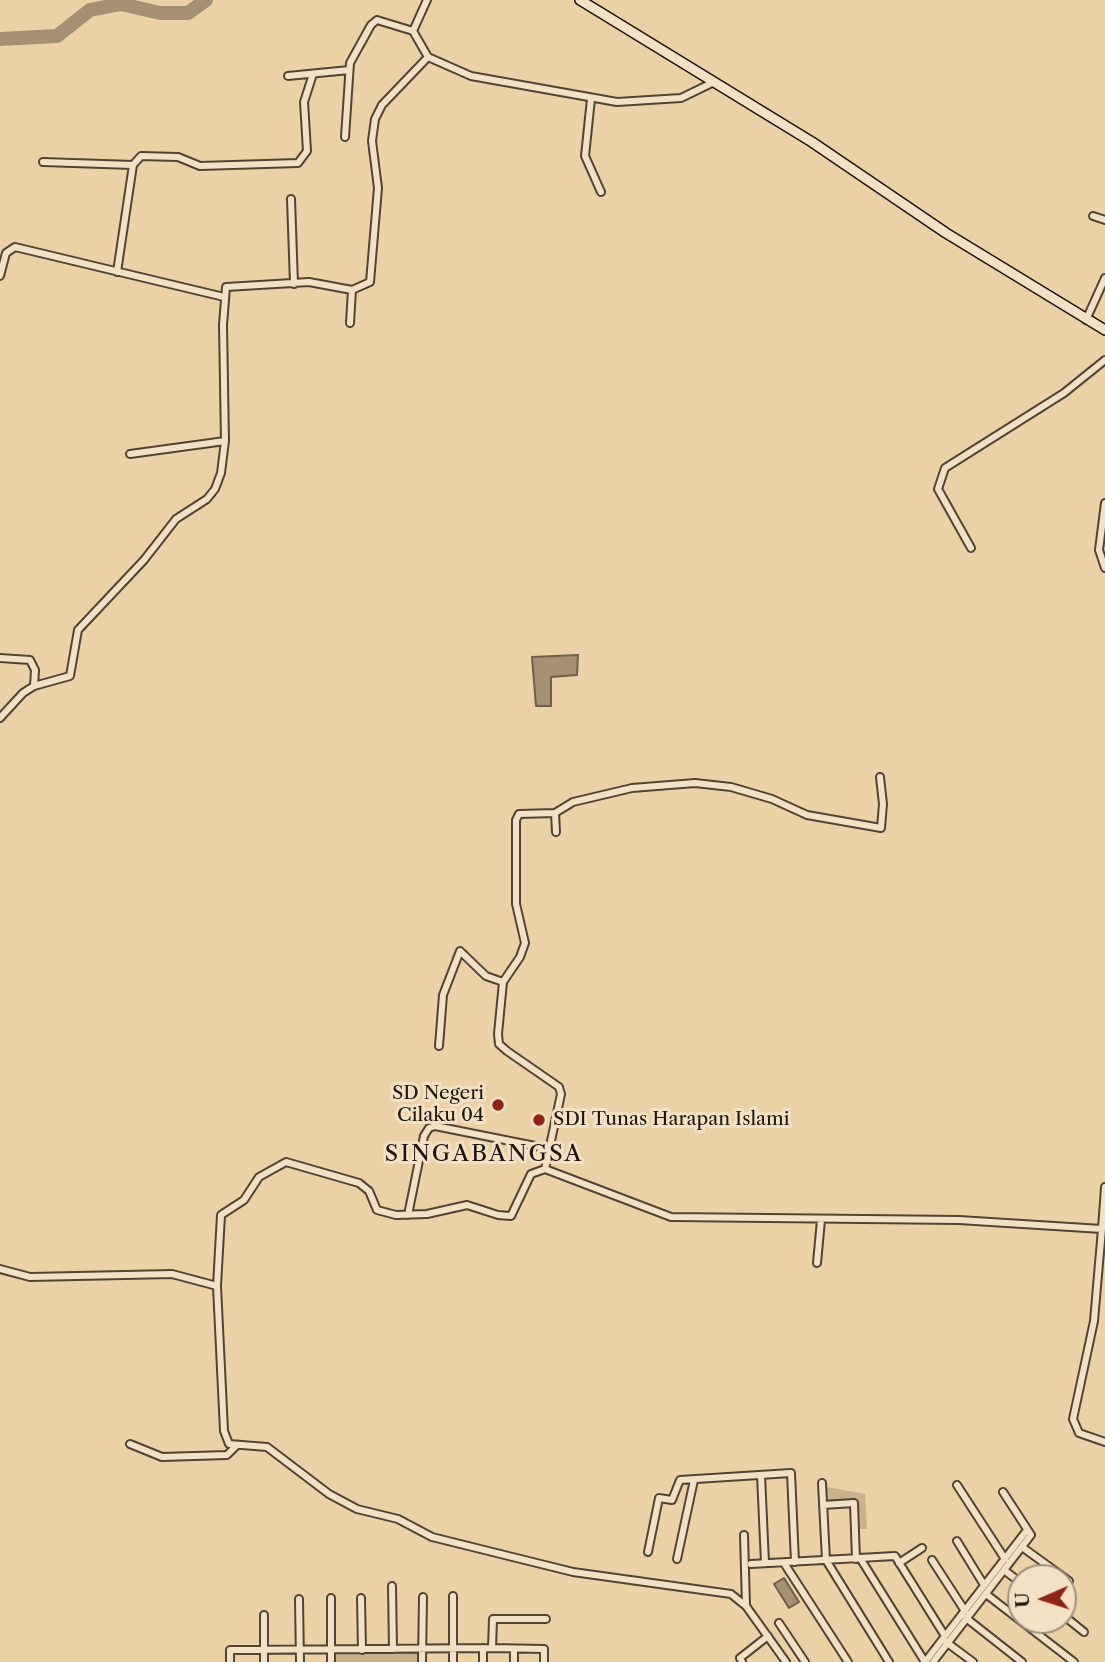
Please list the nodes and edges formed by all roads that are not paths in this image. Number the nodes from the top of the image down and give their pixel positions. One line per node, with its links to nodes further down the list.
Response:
1 (427, 0): 3 (street)
2 (580, 0): 8 (street)
3 (413, 32): 4 (street); 5 (street)
4 (428, 57): 9 (street); 21 (street)
5 (349, 70): 6 (street); 10 (street)
6 (313, 74): 7 (street); 12 (street)
7 (288, 76)
8 (714, 82): 9 (street); 23 (street)
9 (591, 99): 13 (street)
10 (345, 137)
11 (43, 162): 12 (street)
12 (133, 164): 17 (street)
13 (601, 192)
14 (291, 198): 20 (street)
15 (1093, 216): 16 (street)
16 (1105, 220)
17 (117, 272): 18 (street); 22 (street)
18 (0, 276)
19 (1105, 278): 23 (street)
20 (294, 284): 21 (street); 22 (street)
21 (352, 290): 24 (street)
22 (224, 297): 27 (street)
23 (1086, 320): 25 (street)
24 (350, 323)
25 (1105, 330)
26 (1105, 360): 30 (street)
27 (225, 441): 28 (street); 33 (street)
28 (130, 454)
29 (1105, 503): 31 (street)
30 (971, 548)
31 (1105, 568)
32 (0, 658): 33 (street)
33 (34, 686): 34 (street)
34 (0, 719)
35 (880, 777): 36 (street)
36 (555, 813): 37 (street); 38 (street)
37 (556, 832)
38 (503, 982): 39 (street); 40 (street)
39 (439, 1046)
40 (550, 1149): 41 (street); 43 (street)
41 (545, 1169): 43 (street); 44 (street)
42 (1105, 1187): 45 (street)
43 (408, 1215): 48 (street)
44 (821, 1220): 45 (street); 46 (street)
45 (1102, 1229): 49 (street)
46 (817, 1263)
47 (0, 1269): 48 (street)
48 (217, 1286): 51 (street)
49 (1105, 1442)
50 (130, 1444): 51 (street)
51 (237, 1445): 84 (street)
52 (761, 1475): 53 (street); 69 (street); 70 (street)
53 (694, 1480): 63 (street); 65 (street)
54 (822, 1483): 57 (street)
55 (957, 1485): 66 (street)
56 (1003, 1492): 58 (street)
57 (823, 1506): 64 (street); 67 (street)
58 (1027, 1530): 61 (street); 66 (street)
59 (744, 1535): 84 (street)
60 (957, 1541): 78 (street)
61 (1022, 1547): 74 (street); 75 (street)
62 (922, 1548): 72 (street)
63 (648, 1552)
64 (858, 1558): 67 (street); 72 (street); 117 (street)
65 (677, 1559)
66 (1005, 1559): 78 (street)
67 (826, 1560): 69 (street); 116 (street)
68 (932, 1560): 86 (street)
69 (795, 1562): 71 (street)
70 (765, 1563): 71 (street); 73 (street)
71 (784, 1563): 115 (street)
72 (899, 1563): 92 (street)
73 (751, 1564)
74 (1046, 1564)
75 (1004, 1570): 76 (street); 78 (street)
76 (1007, 1572)
77 (392, 1586): 99 (street)
78 (986, 1588): 86 (street); 121 (street)
79 (453, 1596): 93 (street)
80 (423, 1597): 100 (street)
81 (331, 1598): 101 (street)
82 (362, 1598): 102 (street)
83 (299, 1599): 98 (street)
84 (746, 1606): 91 (street)
85 (264, 1615): 97 (street)
86 (965, 1615): 92 (street); 120 (street)
87 (545, 1619): 95 (street)
88 (779, 1623): 114 (street)
89 (1077, 1626): 90 (street)
90 (1084, 1632)
91 (768, 1636): 112 (street); 113 (street)
92 (945, 1639): 117 (street); 118 (street); 119 (street)
93 (453, 1648): 94 (street); 100 (street); 108 (street)
94 (483, 1648): 95 (street); 109 (street)
95 (492, 1648): 96 (street)
96 (514, 1648): 110 (street); 111 (street)
97 (264, 1649): 98 (street); 103 (street); 104 (street)
98 (300, 1649): 101 (street); 105 (street)
99 (393, 1649): 100 (street); 102 (street)
100 (423, 1649): 107 (street)
101 (331, 1650): 102 (street); 106 (street)
102 (362, 1650)
103 (230, 1662)
104 (264, 1662)
105 (300, 1662)
106 (331, 1662)
107 (422, 1662)
108 (453, 1662)
109 (483, 1662)
110 (514, 1662)
111 (544, 1662)
112 (742, 1662)
113 (786, 1662)
114 (805, 1662)
115 (848, 1662)
116 (889, 1662)
117 (925, 1662)
118 (933, 1662)
119 (973, 1662)
120 (1022, 1662)
121 (1074, 1662)

